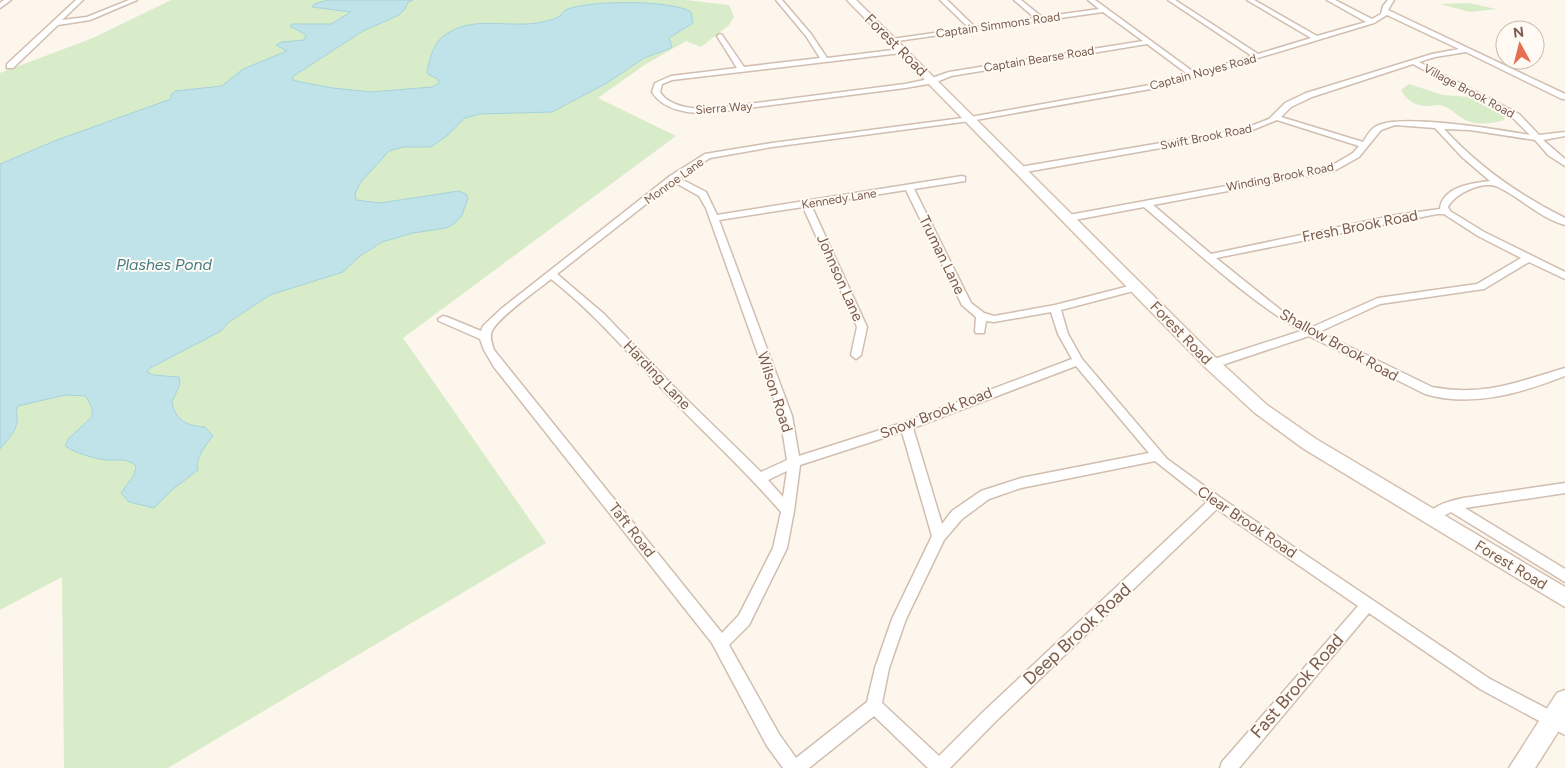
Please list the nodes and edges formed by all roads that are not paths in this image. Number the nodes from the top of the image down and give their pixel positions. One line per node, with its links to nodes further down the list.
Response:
1 (8, 0): 13 (street)
2 (80, 0): 20 (street)
3 (134, 0): 20 (street)
4 (779, 0): 28 (street)
5 (851, 0): 25 (main road, Forest Road)
6 (943, 0): 21 (street)
7 (1017, 0): 17 (street)
8 (1091, 0): 14 (street)
9 (1170, 0): 27 (street)
10 (1250, 0): 23 (street)
11 (1330, 0): 19 (street)
12 (1391, 0): 15 (street)
13 (0, 6)
14 (1104, 10): 17 (street, Captain Simmons Road); 24 (street)
15 (1385, 11): 16 (street); 18 (street)
16 (1381, 18): 18 (street); 19 (street, Captain Noyes Road)
17 (1040, 19): 21 (street, Captain Simmons Road)
18 (1405, 20): 26 (street)
19 (1372, 22): 23 (street, Captain Noyes Road)
20 (56, 23): 30 (street)
21 (974, 29): 25 (street, Captain Simmons Road)
22 (720, 36): 31 (street)
23 (1317, 39): 27 (street, Captain Noyes Road)
24 (1148, 42): 32 (street); 33 (street, Captain Bearse Road)
25 (897, 46): 28 (street, Sierra Way); 33 (main road, Forest Road)
26 (1467, 50): 29 (street, Swift Brook Road); 34 (street)
27 (1258, 57): 32 (street, Captain Noyes Road)
28 (825, 60): 31 (street, Sierra Way)
29 (1414, 62): 36 (street, Swift Brook Road); 39 (street, Village Brook Road)
30 (10, 66)
31 (742, 70): 33 (street, Sierra Way)
32 (1194, 75): 35 (street, Captain Noyes Road)
33 (932, 81): 35 (main road, Forest Road)
34 (1565, 97)
35 (970, 118): 42 (main road, Forest Road); 43 (street, Monroe Lane)
36 (1277, 118): 40 (street); 42 (street, Swift Brook Road)
37 (1437, 125): 39 (street, Winding Brook Road); 40 (street, Winding Brook Road); 45 (street)
38 (1565, 134): 39 (street, Winding Brook Road)
39 (1537, 138): 41 (street, Village Brook Road)
40 (1365, 144): 47 (street, Winding Brook Road)
41 (1565, 163)
42 (1020, 170): 51 (main road, Forest Road)
43 (673, 178): 50 (street, Wilson Road); 55 (street, Monroe Lane)
44 (962, 179): 46 (street, Kennedy Lane)
45 (1497, 182): 49 (street); 52 (street)
46 (909, 188): 48 (street, Kennedy Lane); 59 (street, Truman Lane)
47 (1145, 203): 51 (street, Winding Brook Road); 53 (street, Shallow Brook Road)
48 (806, 204): 50 (street, Kennedy Lane); 64 (street, Johnson Lane)
49 (1446, 212): 53 (street, Fresh Brook Road); 54 (street)
50 (715, 218): 70 (street, Wilson Road)
51 (1069, 218): 57 (main road, Forest Road)
52 (1565, 222)
53 (1209, 258): 62 (street, Shallow Brook Road)
54 (1528, 258): 56 (street); 62 (street)
55 (552, 275): 63 (street, Monroe Lane); 71 (street, Harding Lane)
56 (1565, 276)
57 (1137, 287): 58 (street); 66 (main road, Forest Road)
58 (1055, 308): 59 (street); 65 (street, Clear Brook Road)
59 (981, 316): 61 (street)
60 (443, 319): 63 (street)
61 (980, 331)
62 (1310, 332): 66 (street); 67 (street, Shallow Brook Road)
63 (485, 336): 81 (street, Taft Road)
64 (856, 355)
65 (1078, 360): 68 (street, Snow Brook Road); 69 (street, Clear Brook Road)
66 (1212, 364): 76 (main road, Forest Road)
67 (1565, 372)
68 (906, 426): 70 (street, Snow Brook Road); 77 (street)
69 (1159, 456): 73 (street, Clear Brook Road); 77 (street)
70 (794, 462): 71 (street); 75 (street, Wilson Road)
71 (760, 478): 75 (street, Harding Lane)
72 (1565, 488): 74 (street)
73 (1216, 502): 80 (street, Clear Brook Road); 85 (street, Deep Brook Road)
74 (1451, 506): 76 (street); 78 (street, Forest Road)
75 (788, 511): 81 (street, Wilson Road)
76 (1432, 517): 79 (main road, Forest Road)
77 (939, 536): 82 (street)
78 (1565, 576)
79 (1565, 598)
80 (1368, 605): 83 (street, Clear Brook Road); 86 (street, Fast Brook Road)
81 (720, 644): 84 (street, Taft Road)
82 (874, 706): 84 (street); 85 (street)
83 (1561, 715): 87 (main road)
84 (794, 768)
85 (939, 768)
86 (1228, 768)
87 (1520, 768)

